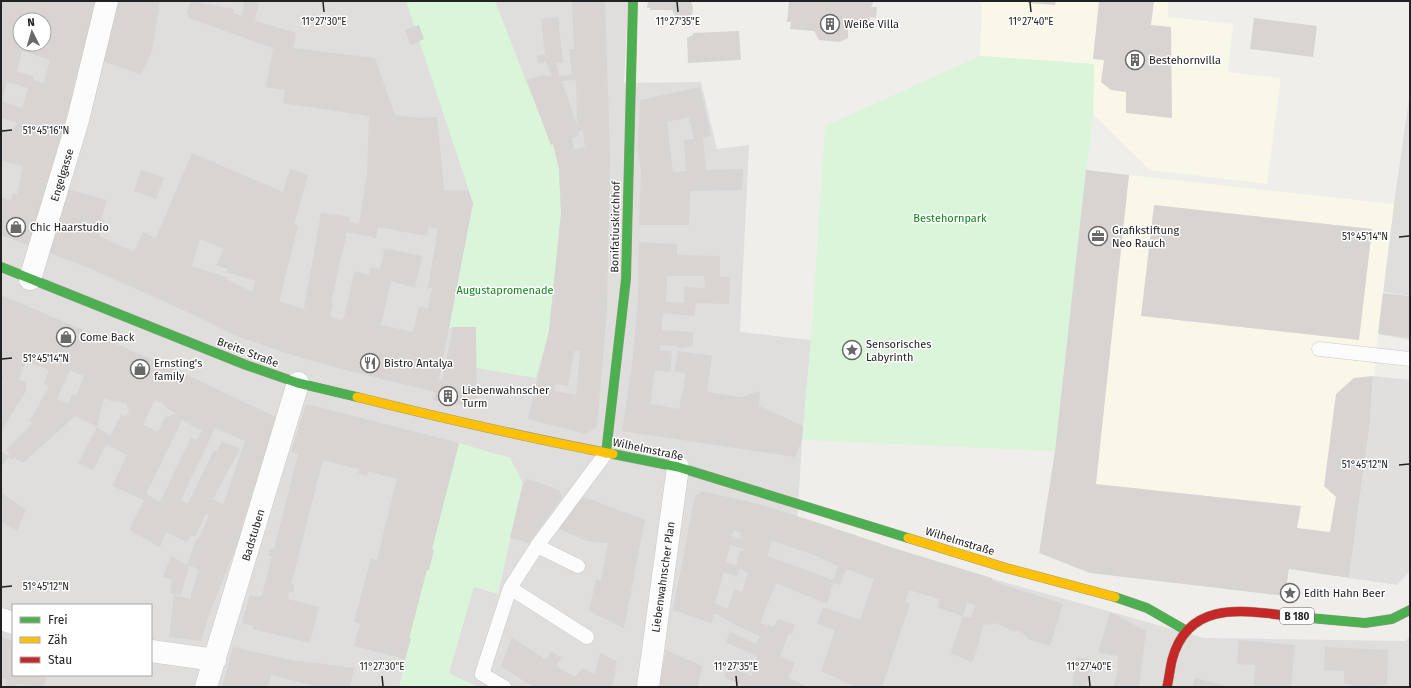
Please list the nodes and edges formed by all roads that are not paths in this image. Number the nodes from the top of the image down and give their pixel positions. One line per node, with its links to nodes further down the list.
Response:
1 (106, 1): 4 (street, Engelgasse)
2 (633, 1): 9 (street, Bonifatiuskirchhof)
3 (1, 267): 4 (street, Breite Straße)
4 (30, 278): 7 (street, Breite Straße)
5 (1319, 349): 6 (lane)
6 (1410, 359)
7 (298, 383): 8 (street, Breite Straße); 20 (street, Badstuben)
8 (496, 431): 9 (street, Wilhelmstraße)
9 (606, 453): 10 (street, Wilhelmstraße); 11 (lane)
10 (678, 467): 17 (street, Wilhelmstraße); 23 (street, Liebenwahnscher Plan)
11 (537, 546): 12 (lane); 13 (lane)
12 (578, 566)
13 (510, 588): 18 (lane); 22 (lane)
14 (1410, 610): 17 (street, B 180)
15 (1, 619): 16 (street)
16 (12, 623)
17 (1187, 631): 24 (street, B 180)
18 (587, 637)
19 (152, 651): 20 (street)
20 (215, 660): 21 (street, Badstuben)
21 (206, 687)
22 (504, 687)
23 (648, 687)
24 (1167, 687)

